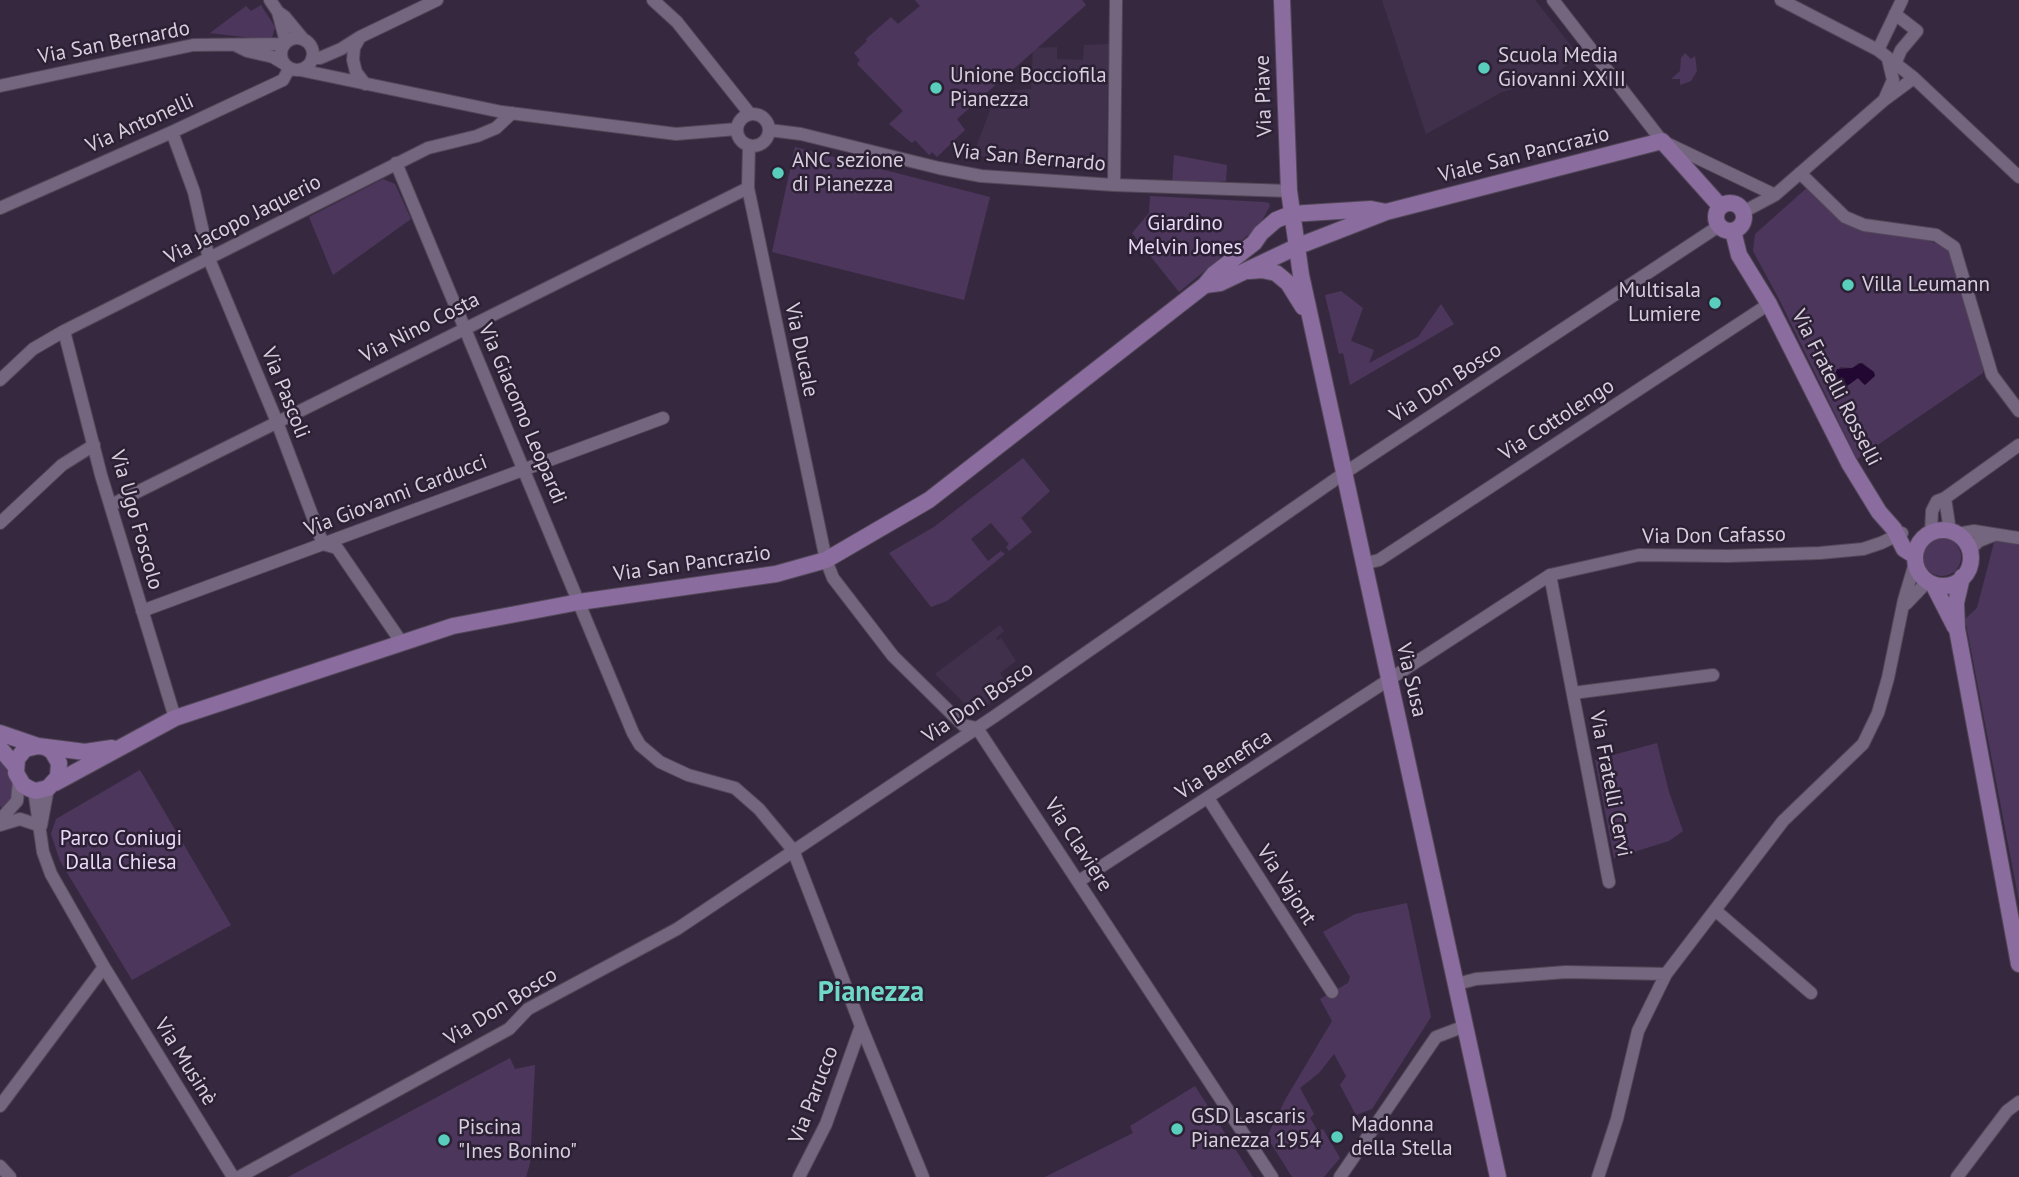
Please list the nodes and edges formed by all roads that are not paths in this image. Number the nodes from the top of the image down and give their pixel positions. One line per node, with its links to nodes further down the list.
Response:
1 (270, 0): 9 (street)
2 (438, 0): 11 (street)
3 (653, 0): 24 (street)
4 (1116, 0): 33 (street)
5 (1282, 0): 35 (street, Via Piave)
6 (1553, 0): 28 (street)
7 (1781, 0): 14 (street)
8 (1902, 0): 10 (street)
9 (278, 12): 12 (street); 15 (street)
10 (1895, 14): 14 (street); 16 (street)
11 (360, 37): 15 (street); 20 (street)
12 (285, 43): 13 (street, Via San Bernardo); 15 (street, Via San Bernardo); 17 (street)
13 (237, 46): 17 (street, Via San Bernardo); 21 (street, Via San Bernardo)
14 (1878, 50): 16 (street)
15 (309, 52): 17 (street, Via Antonelli); 19 (street)
16 (1892, 61): 18 (street); 22 (street)
17 (291, 67): 19 (street, Via San Bernardo); 27 (street, Via Antonelli)
18 (1914, 78): 22 (street); 32 (street)
19 (351, 80): 20 (street)
20 (366, 84): 23 (street)
21 (0, 86)
22 (1883, 101): 31 (street)
23 (512, 113): 25 (street); 30 (street, Via Jacopo Jaquerio)
24 (750, 114): 25 (street); 26 (street)
25 (737, 129): 29 (street)
26 (769, 130): 29 (street); 33 (street, Via San Bernardo)
27 (172, 132): 38 (street, Via Antonelli); 45 (street, Via Pascoli)
28 (1666, 145): 36 (street); 37 (street); 39 (street, Viale San Pancrazio)
29 (749, 146): 34 (street, Via Ducale)
30 (396, 163): 45 (street, Via Jacopo Jaquerio); 50 (street, Via Giacomo Leopardi)
31 (1800, 173): 36 (street); 53 (street)
32 (2019, 177)
33 (1114, 185): 35 (street, Via San Bernardo)
34 (748, 188): 50 (street, Via Nino Costa); 71 (street, Via Ducale)
35 (1289, 191): 41 (street, Via Susa)
36 (1775, 195): 40 (street)
37 (1720, 206): 40 (street); 42 (street)
38 (0, 208)
39 (1386, 212): 41 (street, Viale San Pancrazio); 44 (street, Viale San Pancrazio)
40 (1743, 212): 42 (street)
41 (1291, 214): 43 (street, Viale San Pancrazio); 44 (street, Via Susa)
42 (1726, 228): 48 (street, Via Fratelli Rosselli); 59 (street, Via Don Bosco)
43 (1254, 243): 44 (street); 47 (street, Viale San Pancrazio)
44 (1296, 246): 46 (street, Viale San Pancrazio); 49 (street, Via Susa)
45 (209, 259): 51 (street, Via Jacopo Jaquerio); 55 (street, Via Pascoli)
46 (1239, 272): 47 (street, Viale San Pancrazio); 49 (street)
47 (1205, 285): 71 (street, Via San Pancrazio)
48 (1769, 304): 63 (street, Via Fratelli Rosselli); 72 (street, Via Cottolengo)
49 (1311, 322): 59 (street, Via Susa)
50 (465, 327): 55 (street, Via Nino Costa); 58 (street, Via Giacomo Leopardi)
51 (64, 331): 52 (street, Via Jacopo Jaquerio); 56 (street, Via Ugo Foscolo)
52 (0, 380)
53 (2019, 411)
54 (663, 418): 58 (street, Via Giovanni Carducci)
55 (277, 422): 61 (street, Via Nino Costa); 68 (street, Via Pascoli)
56 (94, 445): 61 (street, Via Ugo Foscolo); 62 (street)
57 (2019, 445): 60 (street)
58 (524, 468): 68 (street, Via Giovanni Carducci); 76 (street, Via Giacomo Leopardi)
59 (1343, 474): 72 (street, Via Susa); 85 (street, Via Don Bosco)
60 (1945, 498): 64 (street); 66 (street)
61 (111, 505): 77 (street, Via Ugo Foscolo)
62 (0, 523)
63 (1897, 532): 66 (street); 70 (street, Via Fratelli Rosselli); 73 (street, Via Don Cafasso)
64 (1954, 532): 65 (street); 66 (street); 69 (street)
65 (1994, 534): 67 (street); 69 (street)
66 (1927, 535): 70 (street)
67 (2019, 538)
68 (323, 544): 77 (street, Via Giovanni Carducci); 80 (street)
69 (1969, 550): 74 (street)
70 (1915, 559): 75 (street); 78 (street)
71 (825, 560): 76 (street, Via San Pancrazio); 85 (street, Via Claviere)
72 (1363, 564): 82 (street, Via Susa)
73 (1550, 575): 82 (street, Via Don Cafasso); 83 (street, Via Fratelli Cervi)
74 (1962, 577): 75 (street); 79 (street)
75 (1930, 582): 78 (street); 79 (street)
76 (579, 602): 80 (street, Via San Pancrazio); 94 (street, Via Giacomo Leopardi)
77 (142, 611): 84 (street, Via Ugo Foscolo)
78 (1901, 613): 97 (street)
79 (1957, 629): 98 (street)
80 (402, 643): 84 (street, Via San Pancrazio)
81 (1713, 676): 83 (street, Via Fratelli Cervi)
82 (1390, 681): 91 (street, Via Benefica); 101 (street, Via Susa)
83 (1573, 693): 96 (street, Via Fratelli Cervi)
84 (174, 718): 88 (street, Via San Pancrazio)
85 (977, 728): 94 (street, Via Don Bosco); 95 (street, Via Claviere)
86 (0, 733): 87 (street, Via San Pancrazio)
87 (42, 747): 88 (street, Via San Pancrazio); 90 (street); 90 (street)
88 (118, 747): 90 (street, Via San Pancrazio)
89 (0, 748): 90 (street)
90 (34, 783): 92 (street); 93 (street, Via Musinè)
91 (1208, 798): 95 (street, Via Benefica); 102 (street, Via Vajont)
92 (0, 822): 93 (street)
93 (39, 829): 99 (street, Via Musinè)
94 (793, 850): 104 (street, Via Giacomo Leopardi); 111 (street, Via Don Bosco)
95 (1079, 881): 114 (street, Via Claviere)
96 (1608, 881)
97 (1715, 910): 100 (street); 103 (street)
98 (2019, 964)
99 (104, 967): 107 (street); 110 (street, Via Musinè)
100 (1666, 974): 101 (street); 117 (street)
101 (1457, 984): 105 (street, Via Susa)
102 (1332, 992)
103 (1811, 993)
104 (861, 1026): 112 (street, Via Parucco); 113 (street, Via Giacomo Leopardi)
105 (1465, 1026): 115 (street); 116 (street, Via Susa)
106 (2019, 1102): 118 (street)
107 (0, 1106)
108 (0, 1166): 109 (street)
109 (10, 1177)
110 (233, 1177)
111 (239, 1177)
112 (799, 1177)
113 (923, 1177)
114 (1272, 1177)
115 (1340, 1177)
116 (1499, 1177)
117 (1598, 1177)
118 (1957, 1177)

